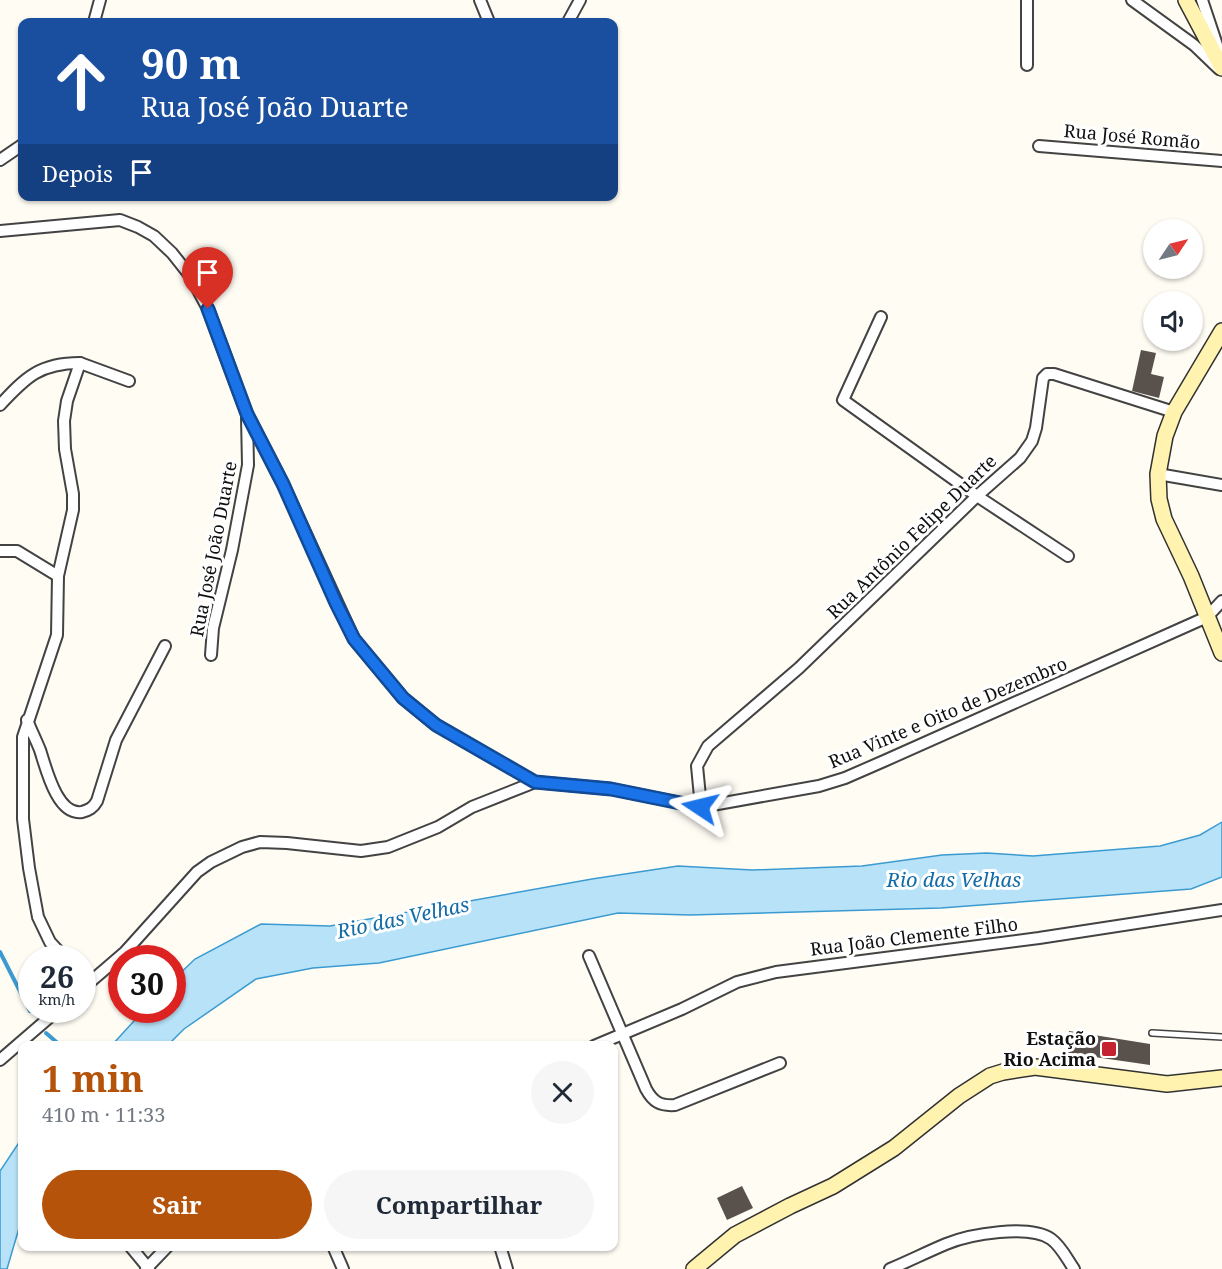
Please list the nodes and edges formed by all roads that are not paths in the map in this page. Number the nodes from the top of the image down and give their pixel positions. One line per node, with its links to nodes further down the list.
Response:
1 (100, 0): 8 (street)
2 (480, 0): 9 (street)
3 (580, 0): 10 (street)
4 (1027, 0): 12 (street)
5 (1132, 0): 13 (street)
6 (1186, 0): 13 (main road)
7 (1202, 0): 11 (street)
8 (95, 18)
9 (487, 18)
10 (570, 18)
11 (1222, 63)
12 (1027, 65)
13 (1222, 70)
14 (1039, 146): 17 (street, Rua José Romão)
15 (18, 148): 16 (street)
16 (0, 159)
17 (1222, 161)
18 (0, 231): 25 (street, Rua José João Duarte)
19 (881, 317): 28 (street)
20 (1220, 340): 24 (main road)
21 (80, 363): 22 (street); 23 (street); 31 (street)
22 (129, 381)
23 (0, 405)
24 (1174, 412): 26 (main road); 28 (street, Rua Antônio Felipe Duarte)
25 (247, 414): 36 (street, Rua José João Duarte); 38 (street, Rua José João Duarte)
26 (1158, 474): 27 (street); 33 (main road)
27 (1222, 485)
28 (977, 496): 30 (street); 39 (street, Rua Antônio Felipe Duarte)
29 (0, 551): 31 (street)
30 (1068, 556)
31 (58, 576): 37 (street)
32 (1222, 601): 33 (street)
33 (1207, 617): 35 (main road); 39 (street, Rua Vinte e Oito de Dezembro)
34 (165, 646): 37 (street)
35 (1222, 653)
36 (211, 655)
37 (27, 720): 41 (street)
38 (535, 782): 39 (street, Rua Vinte e Oito de Dezembro); 43 (street, Rua Vinte e Oito de Dezembro)
39 (700, 807)
40 (1222, 910): 46 (street, Rua João Clemente Filho)
41 (53, 945)
42 (589, 956): 46 (street)
43 (96, 974)
44 (43, 1023): 48 (street)
45 (1152, 1034): 47 (lane)
46 (622, 1035): 49 (street, Rua João Clemente Filho); 52 (street)
47 (1222, 1036)
48 (22, 1041)
49 (607, 1041)
50 (18, 1044): 51 (street)
51 (0, 1060)
52 (780, 1063)
53 (1222, 1078): 61 (main road)
54 (134, 1251): 58 (street)
55 (163, 1251): 58 (street)
56 (335, 1251): 59 (street)
57 (502, 1251): 60 (street)
58 (147, 1268)
59 (343, 1269)
60 (507, 1269)
61 (694, 1269)
62 (890, 1269): 63 (street)
63 (1074, 1269)

